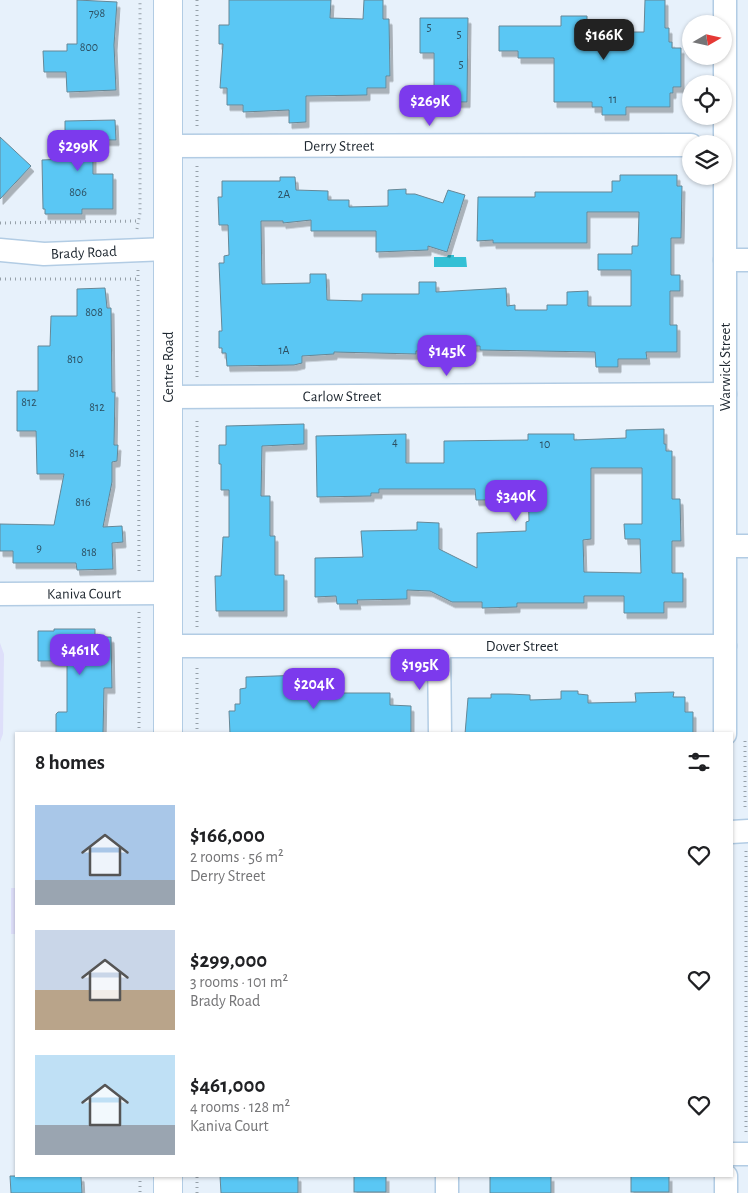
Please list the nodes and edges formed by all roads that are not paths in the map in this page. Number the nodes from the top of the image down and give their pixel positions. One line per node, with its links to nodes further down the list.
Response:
1 (168, 0): 5 (main road, Centre Road)
2 (725, 0): 3 (street, Warwick Street)
3 (724, 135)
4 (682, 145): 5 (street, Derry Street)
5 (168, 146): 7 (main road, Centre Road)
6 (724, 185): 9 (street, Warwick Street)
7 (167, 249): 8 (street, Brady Road); 12 (main road, Centre Road)
8 (0, 250)
9 (725, 260): 10 (street); 11 (street, Warwick Street)
10 (748, 260)
11 (725, 394): 12 (street, Carlow Street); 13 (street, Warwick Street)
12 (168, 397): 15 (main road, Centre Road)
13 (726, 546): 14 (street); 18 (street, Warwick Street)
14 (748, 546)
15 (168, 593): 16 (street, Kaniva Court); 17 (main road, Centre Road)
16 (0, 594)
17 (168, 646): 19 (street, Dover Street); 20 (main road, Centre Road)
18 (725, 646): 19 (street, Dover Street); 22 (street, Warwick Street)
19 (439, 648): 21 (street)
20 (168, 732)
21 (440, 732)
22 (725, 732)
23 (733, 832): 24 (street)
24 (748, 832)
25 (733, 1154): 26 (street)
26 (748, 1154)
27 (168, 1177): 30 (main road)
28 (447, 1177): 31 (street)
29 (726, 1177): 32 (street)
30 (168, 1193)
31 (447, 1193)
32 (726, 1193)

